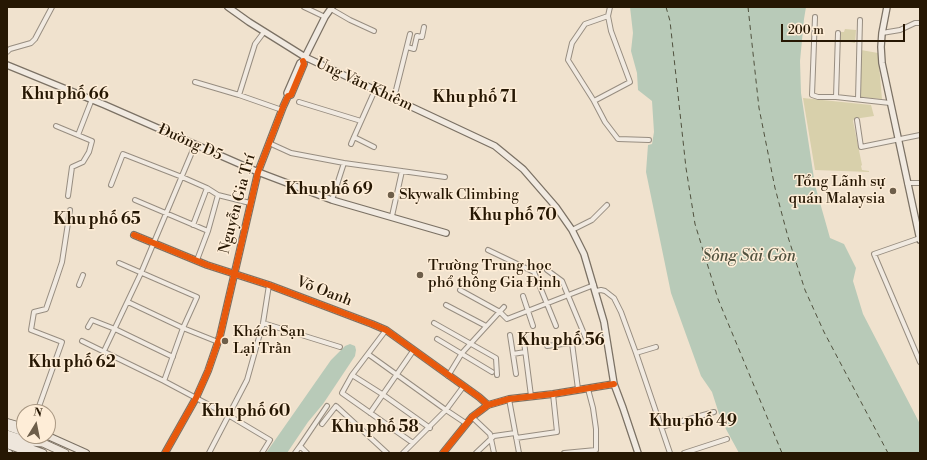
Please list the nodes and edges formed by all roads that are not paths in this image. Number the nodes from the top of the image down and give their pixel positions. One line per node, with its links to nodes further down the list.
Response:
1 (52, 7): 19 (street)
2 (228, 7): 14 (street, Ung Văn Khiêm)
3 (304, 7): 8 (street)
4 (610, 7): 7 (street)
5 (887, 7): 16 (street)
6 (331, 8): 8 (street, Nguyễn Gia Trí); 13 (street)
7 (608, 16): 29 (street); 29 (street)
8 (325, 17): 20 (street, Nguyễn Gia Trí)
9 (815, 17): 25 (street)
10 (860, 20): 28 (street)
11 (920, 23): 16 (street)
12 (424, 27): 18 (street)
13 (374, 31)
14 (264, 32): 20 (street, Ung Văn Khiêm); 24 (street)
15 (838, 33): 25 (street)
16 (882, 33): 31 (street)
17 (410, 34): 18 (street)
18 (407, 47): 26 (street)
19 (7, 52)
20 (304, 59): 23 (street, Ung Văn Khiêm); 32 (street, Nguyễn Gia Trí)
21 (7, 65): 27 (street, Đường D5)
22 (195, 82): 24 (street)
23 (375, 90): 26 (street, Ung Văn Khiêm); 34 (street)
24 (238, 95): 32 (street)
25 (836, 97): 28 (street)
26 (394, 98): 64 (street, Ung Văn Khiêm)
27 (92, 99): 36 (street); 43 (street, Đường D5)
28 (858, 99): 31 (street)
29 (594, 101): 40 (street)
30 (298, 102): 34 (street)
31 (890, 102): 39 (street)
32 (282, 110): 41 (street, Nguyễn Gia Trí)
33 (857, 120): 39 (street)
34 (361, 122): 38 (street)
35 (56, 126): 36 (street)
36 (78, 135): 55 (street)
37 (920, 135): 39 (street)
38 (354, 137): 42 (street); 44 (street)
39 (898, 139): 50 (street)
40 (649, 140)
41 (269, 143): 45 (street); 47 (street, Nguyễn Gia Trí)
42 (351, 144)
43 (195, 145): 47 (street, Đường D5); 48 (street)
44 (374, 147)
45 (344, 163): 46 (street); 57 (street)
46 (402, 171): 49 (street); 62 (street)
47 (258, 172): 57 (street, Đường D5); 58 (street, Nguyễn Gia Trí)
48 (182, 177): 52 (street); 53 (street); 61 (street)
49 (444, 177)
50 (907, 183): 51 (street); 68 (street)
51 (920, 183)
52 (111, 185)
53 (207, 188): 54 (street); 63 (street)
54 (218, 195): 58 (street); 65 (street)
55 (68, 196)
56 (135, 200): 61 (street)
57 (332, 200): 62 (street, Đường D5)
58 (250, 202): 76 (street, Nguyễn Gia Trí)
59 (607, 205): 64 (street)
60 (70, 210): 134 (street)
61 (167, 214): 63 (street); 69 (street)
62 (392, 216): 66 (street, Đường D5)
63 (193, 225): 65 (street)
64 (572, 230): 79 (street, Ung Văn Khiêm)
65 (208, 231): 71 (street)
66 (446, 233)
67 (134, 234): 69 (street, Võ Oanh)
68 (920, 239): 116 (street)
69 (154, 243): 71 (street, Võ Oanh); 74 (street)
70 (488, 250): 84 (street)
71 (197, 260): 76 (street, Võ Oanh)
72 (119, 263): 74 (street)
73 (547, 270): 81 (street)
74 (141, 273): 83 (street); 95 (street)
75 (83, 274): 77 (street)
76 (234, 274): 78 (street, Võ Oanh); 102 (street, Nguyễn Gia Trí)
77 (79, 285)
78 (269, 285): 89 (street); 97 (street, Võ Oanh)
79 (595, 288): 81 (street); 112 (street); 125 (street, Ung Văn Khiêm)
80 (460, 290): 88 (street)
81 (569, 295): 84 (street); 104 (street)
82 (523, 296): 87 (street)
83 (128, 302): 95 (street); 96 (street)
84 (547, 303): 87 (street); 93 (street)
85 (446, 305): 91 (street)
86 (504, 307): 88 (street)
87 (528, 311): 88 (street); 92 (street)
88 (500, 312): 91 (street)
89 (263, 323): 106 (street); 140 (street)
90 (434, 324): 103 (street)
91 (486, 326): 103 (street)
92 (533, 326)
93 (556, 326)
94 (88, 327): 96 (street)
95 (183, 328): 102 (street); 115 (street)
96 (115, 329): 108 (street); 115 (street)
97 (386, 330): 109 (street, Võ Oanh); 113 (street)
98 (523, 334): 110 (street)
99 (510, 335): 114 (street)
100 (437, 339): 111 (street)
101 (82, 341): 108 (street)
102 (218, 342): 132 (street, Nguyễn Gia Trí)
103 (470, 343): 111 (street); 122 (street)
104 (572, 343): 105 (street); 128 (street)
105 (546, 346)
106 (340, 347)
107 (656, 347): 112 (street)
108 (104, 351): 124 (street)
109 (413, 351): 119 (street); 123 (street, Võ Oanh)
110 (525, 352): 114 (street); 131 (street)
111 (462, 353): 118 (street); 123 (street)
112 (636, 353): 144 (street)
113 (368, 354): 119 (street); 121 (street)
114 (512, 354): 120 (street)
115 (173, 356): 124 (street)
116 (919, 357): 117 (street)
117 (920, 362)
118 (492, 372)
119 (396, 374): 129 (street); 137 (street)
120 (516, 374)
121 (352, 375): 129 (street); 139 (street)
122 (497, 375)
123 (448, 376): 126 (street, Võ Oanh)
124 (164, 381): 132 (street)
125 (614, 384): 127 (street); 173 (street, Ung Văn Khiêm)
126 (463, 386): 135 (street, Võ Oanh); 137 (street)
127 (588, 388): 128 (street); 157 (street)
128 (578, 390): 130 (street)
129 (382, 394): 139 (street); 145 (street)
130 (553, 394): 131 (street); 149 (street)
131 (531, 396): 133 (street)
132 (196, 398): 140 (street); 161 (street, Nguyễn Gia Trí)
133 (509, 399): 135 (street); 146 (street)
134 (39, 404)
135 (488, 405): 141 (street)
136 (328, 406): 156 (street)
137 (446, 410): 143 (street); 145 (street)
138 (714, 412): 144 (street)
139 (370, 413): 153 (street)
140 (228, 415): 162 (street); 163 (street)
141 (472, 417): 143 (street); 148 (street)
142 (322, 424): 166 (street)
143 (466, 424): 168 (street)
144 (661, 427): 174 (street)
145 (430, 428): 153 (street)
146 (515, 433): 148 (street); 149 (street)
147 (7, 434): 155 (highway)
148 (491, 437): 169 (street); 170 (street)
149 (516, 438): 171 (street)
150 (727, 439): 175 (street)
151 (7, 440): 155 (highway)
152 (56, 440): 160 (main road)
153 (414, 443): 167 (street)
154 (7, 445): 155 (main road)
155 (31, 445): 158 (highway); 159 (highway)
156 (300, 446): 164 (street); 165 (street)
157 (596, 451): 172 (street)
158 (40, 452)
159 (65, 453)
160 (86, 453)
161 (166, 453)
162 (209, 453)
163 (262, 453)
164 (295, 453)
165 (307, 453)
166 (388, 453)
167 (403, 453)
168 (443, 453)
169 (476, 453)
170 (494, 453)
171 (518, 453)
172 (564, 453)
173 (638, 453)
174 (670, 453)
175 (684, 453)

